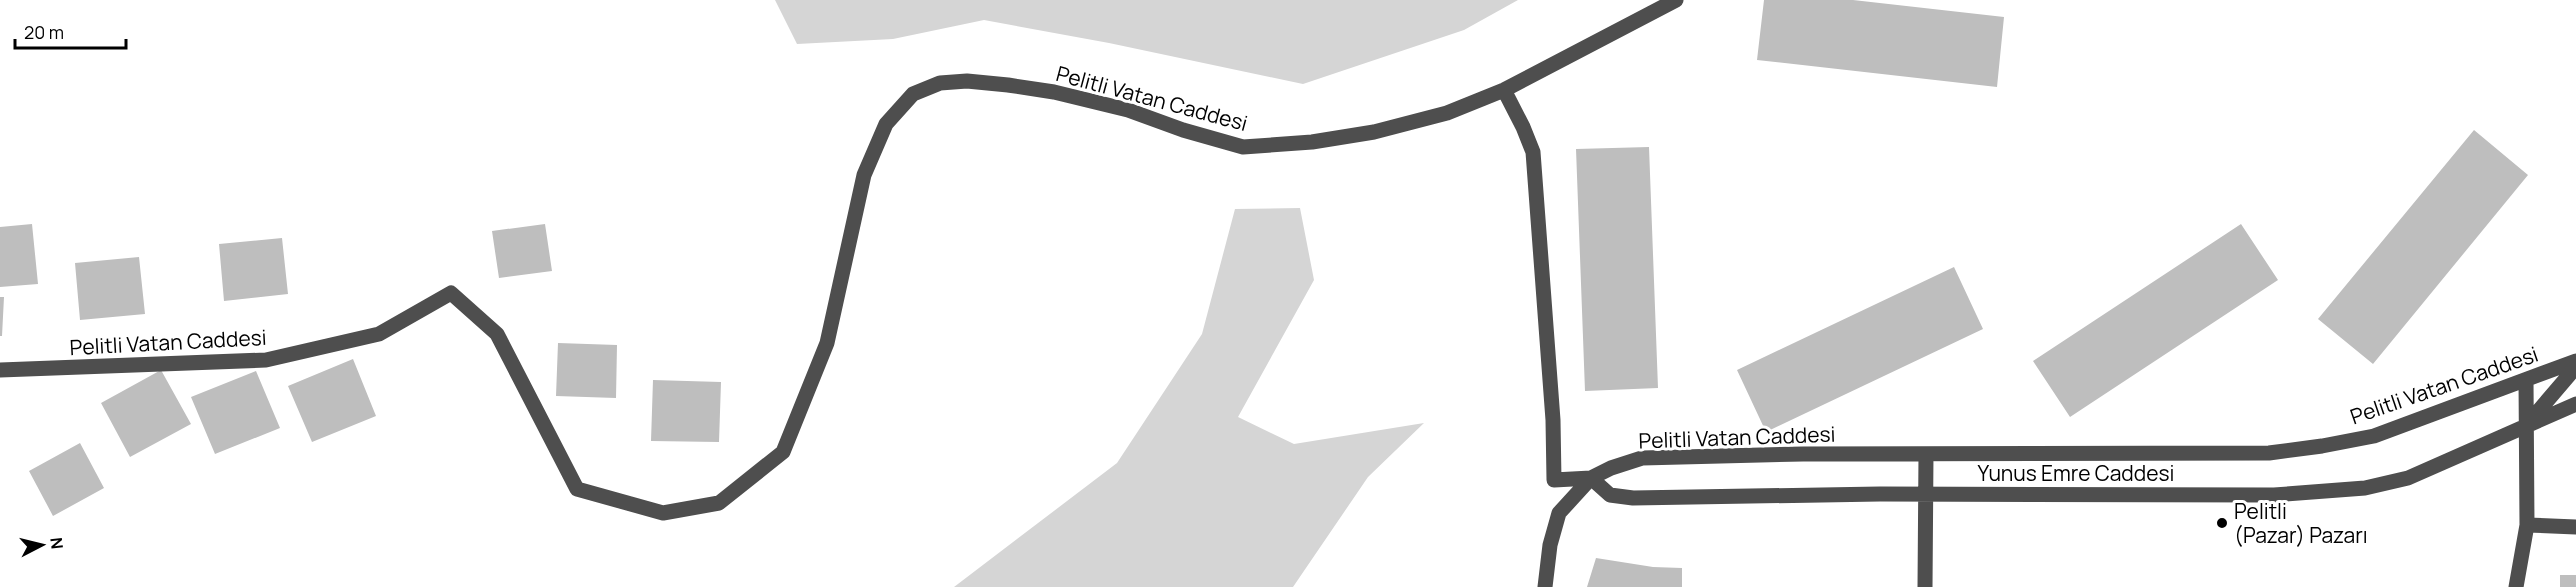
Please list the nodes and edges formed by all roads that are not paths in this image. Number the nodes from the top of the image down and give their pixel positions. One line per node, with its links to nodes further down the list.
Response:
1 (1677, 0): 2 (street)
2 (1504, 90): 5 (street, Pelitli Vatan Caddesi); 10 (street, Pelitli Vatan Caddesi)
3 (2576, 361): 6 (street, Pelitli Vatan Caddesi)
4 (2576, 367): 8 (street)
5 (0, 370)
6 (2526, 380): 8 (street); 9 (street, Pelitli Vatan Caddesi)
7 (2576, 404): 8 (street)
8 (2527, 424): 11 (street, Yunus Emre Caddesi); 12 (street)
9 (1926, 454): 10 (street, Pelitli Vatan Caddesi); 11 (street)
10 (1591, 478): 11 (street, Yunus Emre Caddesi); 14 (street)
11 (1926, 494): 15 (street)
12 (2527, 525): 13 (street); 16 (street)
13 (2576, 526)
14 (1545, 587)
15 (1925, 587)
16 (2516, 587)

